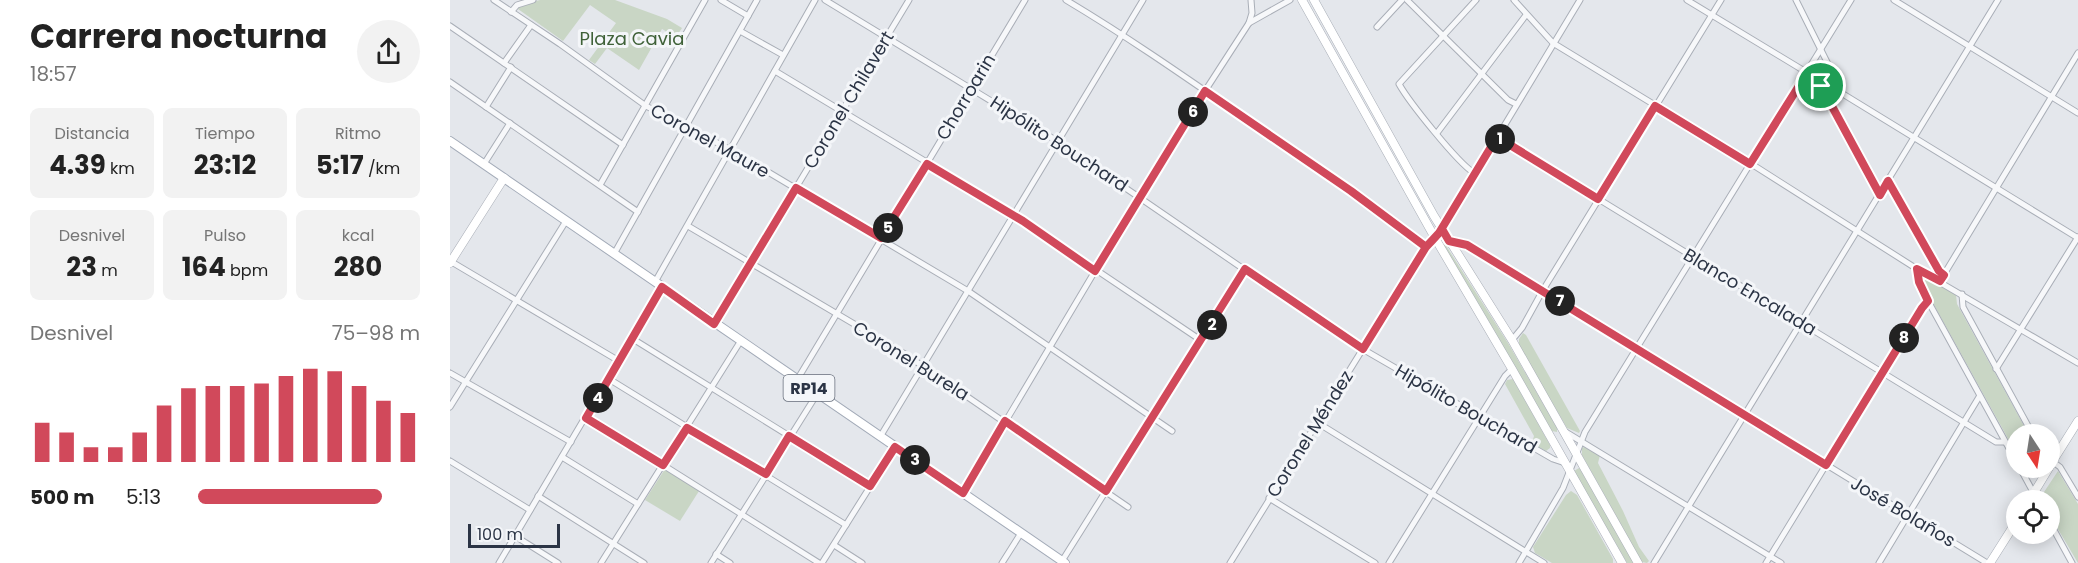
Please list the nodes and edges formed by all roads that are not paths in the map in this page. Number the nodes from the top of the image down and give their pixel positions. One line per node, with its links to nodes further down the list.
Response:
1 (494, 0): 27 (street, Coronel Maure)
2 (533, 0): 27 (street)
3 (705, 0): 54 (street)
4 (721, 0): 30 (street)
5 (757, 0): 30 (street)
6 (815, 0): 43 (street)
7 (825, 0): 38 (street, Hipólito Bouchard)
8 (909, 0): 38 (street, Coronel Chilavert)
9 (1025, 0): 50 (street, Chorroarin)
10 (1066, 0): 36 (street)
11 (1143, 0): 36 (street)
12 (1251, 0): 31 (street)
13 (1290, 0): 31 (street)
14 (1302, 0): 87 (main road)
15 (1314, 0): 84 (main road)
16 (1402, 0): 34 (street)
17 (1407, 0): 37 (street)
18 (1476, 0): 37 (street)
19 (1514, 0): 28 (street)
20 (1580, 0): 39 (street, Coronel Méndez)
21 (1687, 0): 29 (street)
22 (1721, 0): 29 (street)
23 (1796, 0): 41 (street)
24 (1851, 0): 41 (street)
25 (1894, 0): 40 (street)
26 (1998, 0): 40 (street)
27 (511, 12): 32 (street, Coronel Maure)
28 (1526, 15): 39 (street); 47 (street)
29 (1712, 15): 48 (street); 55 (street)
30 (748, 16): 35 (street)
31 (1249, 23): 51 (street)
32 (531, 25): 44 (street); 54 (street, Coronel Maure)
33 (450, 26): 44 (street)
34 (1377, 27)
35 (740, 31): 43 (street); 60 (street)
36 (1123, 34): 51 (street); 65 (street)
37 (1442, 37): 47 (street); 61 (street)
38 (886, 38): 50 (street, Hipólito Bouchard); 57 (street, Coronel Chilavert)
39 (1553, 44): 53 (street, Coronel Méndez); 55 (street)
40 (1970, 46): 52 (street); 63 (street)
41 (1821, 49): 48 (street); 63 (street)
42 (2078, 53): 52 (street)
43 (783, 55): 46 (street)
44 (504, 63): 45 (street)
45 (511, 67): 56 (street); 66 (street)
46 (775, 70): 57 (street); 67 (street)
47 (1480, 73): 53 (street); 61 (street)
48 (1807, 73): 70 (street); 77 (street)
49 (450, 82): 56 (street)
50 (971, 88): 65 (street, Hipólito Bouchard); 69 (street, Chorroarin)
51 (1205, 91): 78 (street); 90 (street)
52 (2051, 96): 58 (street); 76 (street)
53 (1516, 104): 62 (street, Coronel Méndez)
54 (646, 106): 60 (street, Coronel Maure); 66 (street)
55 (1655, 106): 70 (street); 79 (street)
56 (486, 107): 59 (street)
57 (842, 111): 69 (street); 75 (street, Coronel Chilavert)
58 (2078, 113)
59 (510, 123): 68 (street); 74 (street)
60 (685, 128): 67 (street, Coronel Maure); 80 (street)
61 (1437, 133): 71 (street)
62 (1497, 137): 71 (street, Coronel Méndez); 79 (street, Blanco Encalada)
63 (1913, 139): 73 (street); 76 (street)
64 (450, 141): 68 (main road, RP14)
65 (1057, 141): 78 (street, Hipólito Bouchard); 81 (street)
66 (623, 145): 74 (street)
67 (730, 150): 75 (street, Coronel Maure); 83 (street)
68 (484, 164): 72 (main road, RP14)
69 (927, 164): 81 (street); 86 (street, Chorroarin)
70 (1750, 164): 85 (street); 92 (street)
71 (1474, 173): 84 (street, Coronel Méndez)
72 (504, 178): 82 (main road, RP14); 93 (main road)
73 (1888, 181): 77 (street); 98 (street)
74 (600, 185): 80 (street)
75 (796, 188): 86 (street, Coronel Maure); 94 (street, Coronel Chilavert)
76 (1995, 188): 88 (street); 98 (street)
77 (1880, 195): 85 (street)
78 (1141, 198): 95 (street, Hipólito Bouchard); 97 (street)
79 (1598, 199): 92 (street, Blanco Encalada); 101 (street)
80 (638, 212): 91 (street)
81 (1013, 214): 97 (street); 102 (street)
82 (566, 221): 91 (main road, RP14); 104 (street)
83 (688, 226): 94 (street, Coronel Burela); 100 (street)
84 (1442, 229): 87 (street, Coronel Méndez); 89 (main road)
85 (1858, 231): 96 (street); 107 (street)
86 (881, 238): 102 (street, Coronel Maure); 106 (street, Chorroarin)
87 (1435, 238): 90 (street, Coronel Méndez); 120 (main road)
88 (2078, 238): 109 (street)
89 (1449, 241): 101 (street, José Bolaños); 111 (main road)
90 (1426, 247): 116 (street, Coronel Méndez)
91 (614, 254): 100 (main road, RP14)
92 (1692, 257): 107 (street, Blanco Encalada); 115 (street)
93 (450, 262): 104 (street)
94 (752, 263): 106 (street, Coronel Burela); 108 (street, Coronel Chilavert)
95 (1245, 269): 112 (street); 116 (street, Hipólito Bouchard)
96 (1917, 269): 99 (street); 105 (street)
97 (1095, 271): 112 (street); 114 (street)
98 (1944, 275): 99 (street)
99 (1940, 281): 103 (street)
100 (659, 285): 108 (main road, RP14); 110 (street)
101 (1543, 290): 111 (street); 115 (street, José Bolaños)
102 (968, 291): 114 (street, Coronel Maure); 119 (street)
103 (1962, 294): 109 (street); 121 (street)
104 (516, 301): 117 (street); 126 (street)
105 (1928, 301): 123 (street); 129 (street)
106 (836, 315): 119 (street, Coronel Burela); 125 (street, Chorroarin)
107 (1800, 323): 123 (street, Blanco Encalada); 131 (street)
108 (714, 324): 113 (main road, RP14)
109 (2020, 330): 118 (street); 121 (street)
110 (633, 339): 117 (street); 127 (street)
111 (1512, 340): 141 (main road)
112 (1202, 341): 134 (street)
113 (740, 342): 125 (main road, RP14); 127 (street)
114 (1050, 347): 134 (street, Coronel Maure); 135 (street)
115 (1637, 348): 131 (street, José Bolaños); 146 (street)
116 (1363, 349): 132 (street, Hipólito Bouchard); 138 (street, Coronel Méndez)
117 (619, 361): 124 (street)
118 (2078, 363)
119 (922, 365): 135 (street, Coronel Burela); 145 (street)
120 (1512, 369): 132 (street); 154 (main road)
121 (1996, 369): 139 (street)
122 (450, 373): 126 (street)
123 (1882, 374): 137 (street, Blanco Encalada); 156 (street)
124 (609, 379): 133 (street); 140 (street)
125 (797, 380): 128 (main road, RP14)
126 (465, 381): 130 (street); 147 (street)
127 (712, 388): 140 (street); 144 (street)
128 (817, 394): 144 (street); 145 (main road, RP14)
129 (1979, 397): 137 (street); 148 (street)
130 (450, 407)
131 (1745, 415): 156 (street, José Bolaños); 168 (street)
132 (1479, 417): 154 (street, Hipólito Bouchard); 163 (street)
133 (586, 418): 147 (street); 155 (street)
134 (1153, 418): 142 (street, Coronel Maure); 161 (street)
135 (1005, 421): 161 (street, Coronel Burela); 162 (street)
136 (2078, 421): 143 (main road)
137 (1964, 422): 148 (street, Blanco Encalada); 172 (street)
138 (1318, 423): 163 (street); 166 (street, Coronel Méndez)
139 (2027, 424)
140 (687, 428): 155 (street); 159 (street)
141 (1564, 430): 146 (street, Hipólito Bouchard); 151 (main road)
142 (1172, 431)
143 (2074, 435): 150 (main road)
144 (789, 436): 159 (street); 160 (street)
145 (880, 437): 149 (main road, RP14)
146 (1581, 440): 151 (street); 168 (street, Hipólito Bouchard)
147 (571, 442): 152 (street)
148 (2006, 442)
149 (895, 447): 160 (street); 162 (main road, RP14)
150 (2060, 452)
151 (1576, 454): 158 (street); 199 (main road)
152 (562, 457): 164 (street); 167 (street)
153 (450, 461): 170 (street)
154 (1565, 463): 158 (main road)
155 (663, 465): 167 (street); 171 (street)
156 (1826, 465): 172 (street, José Bolaños); 182 (street)
157 (2060, 467): 165 (street)
158 (1570, 472): 180 (street); 184 (main road)
159 (766, 474): 171 (street); 173 (street)
160 (870, 486): 173 (street)
161 (1106, 491): 169 (street, Coronel Burela); 183 (street)
162 (963, 493): 174 (main road, RP14)
163 (1431, 494): 180 (street); 196 (street)
164 (538, 496): 170 (street); 178 (street)
165 (2078, 497)
166 (1269, 498): 194 (street, Coronel Méndez); 195 (street)
167 (638, 504): 178 (street)
168 (1688, 506): 182 (street, Hipólito Bouchard); 200 (street)
169 (1128, 507)
170 (530, 510): 175 (street)
171 (741, 514): 181 (street); 191 (street)
172 (1908, 515): 203 (street); 204 (street, José Bolaños)
173 (846, 525): 179 (street)
174 (1020, 532): 183 (main road, RP14); 193 (street)
175 (515, 536): 185 (street); 186 (street)
176 (2006, 537): 204 (main road)
177 (2060, 541): 205 (street)
178 (613, 544): 187 (street); 188 (street)
179 (834, 545): 191 (street); 192 (street)
180 (1526, 551): 197 (street); 198 (street)
181 (716, 554): 189 (street); 190 (street)
182 (1770, 556): 201 (street); 202 (street, Hipólito Bouchard)
183 (1063, 562)
184 (1621, 562)
185 (498, 563)
186 (558, 563)
187 (601, 563)
188 (644, 563)
189 (711, 563)
190 (730, 563)
191 (820, 563)
192 (862, 563)
193 (1002, 563)
194 (1230, 563)
195 (1375, 563)
196 (1389, 563)
197 (1519, 563)
198 (1544, 563)
199 (1638, 563)
200 (1654, 563)
201 (1766, 563)
202 (1781, 563)
203 (1879, 563)
204 (1988, 563)
205 (2072, 563)

